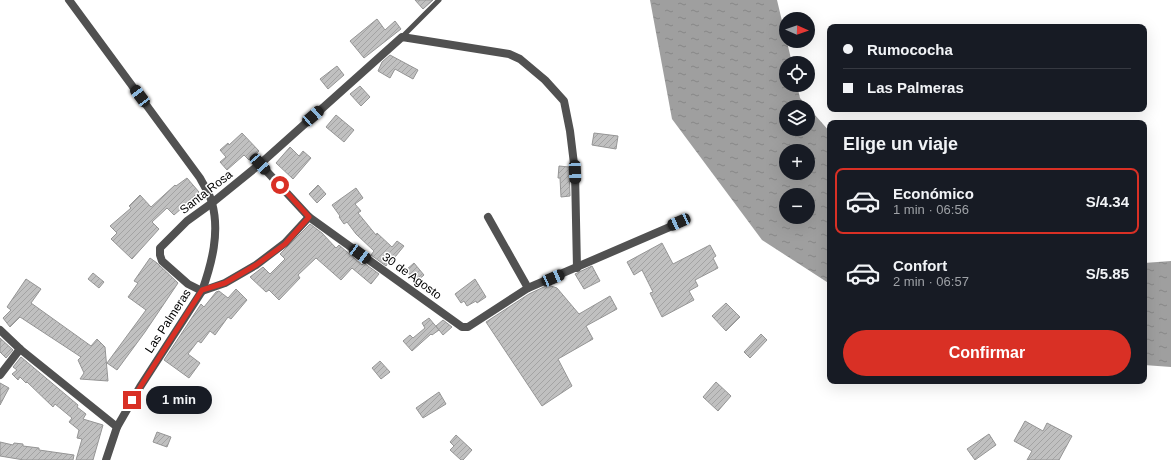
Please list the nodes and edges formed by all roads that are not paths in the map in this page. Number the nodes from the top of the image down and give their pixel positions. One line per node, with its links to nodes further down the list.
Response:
1 (69, 0): 5 (street)
2 (439, 0): 3 (lane, Santa Rosa)
3 (402, 37): 4 (street, Santa Rosa); 9 (street)
4 (260, 164): 5 (street, Santa Rosa); 6 (street, 30 de Agosto)
5 (212, 203): 11 (street); 11 (street, Santa Rosa)
6 (309, 217): 10 (street, 30 de Agosto); 11 (street, Las Palmeras)
7 (488, 217): 10 (street)
8 (679, 222): 9 (street)
9 (577, 268): 10 (street)
10 (528, 288)
11 (202, 290): 15 (street, Las Palmeras)
12 (0, 330): 13 (street)
13 (20, 349): 14 (street); 15 (street)
14 (0, 375)
15 (117, 428): 16 (street, Las Palmeras)
16 (106, 460)

